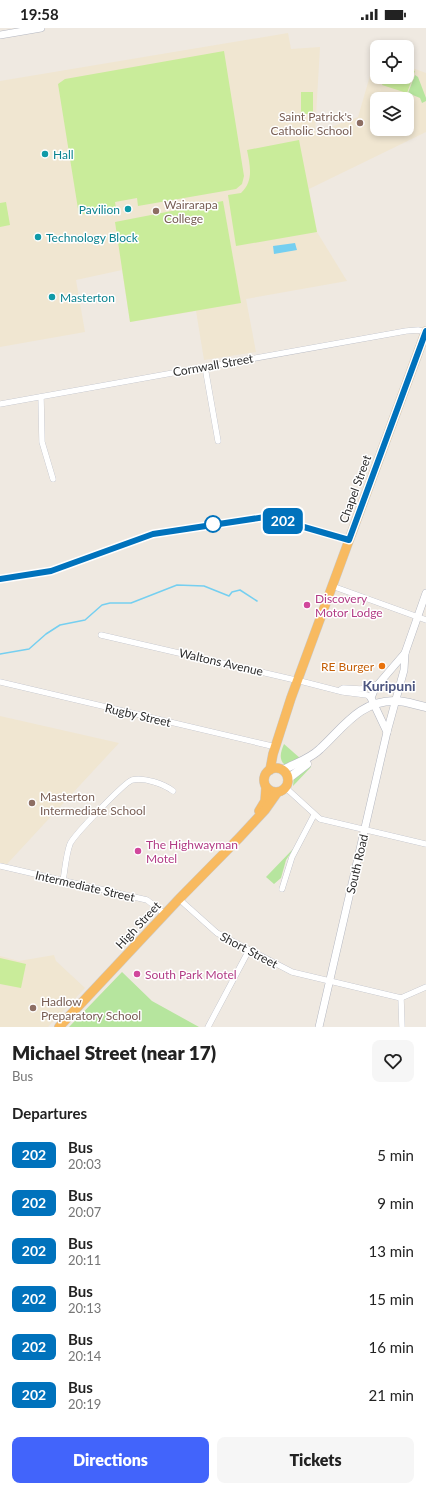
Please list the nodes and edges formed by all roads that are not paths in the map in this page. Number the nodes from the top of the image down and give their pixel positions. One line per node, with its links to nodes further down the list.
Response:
1 (40, 28): 2 (street)
2 (0, 35)
3 (426, 331): 4 (street, Cornwall Street); 9 (highway, Chapel Street)
4 (205, 367): 5 (street, Cornwall Street); 7 (street)
5 (41, 397): 6 (street, Cornwall Street); 8 (street)
6 (0, 404)
7 (218, 441)
8 (53, 478)
9 (349, 540): 10 (street); 11 (highway, Chapel Street)
10 (0, 579)
11 (332, 586): 13 (street); 17 (highway, Chapel Street)
12 (426, 593): 13 (street)
13 (417, 616): 14 (street); 16 (street)
14 (426, 620)
15 (101, 635): 17 (street, Waltons Avenue)
16 (405, 653): 19 (street); 22 (street, South Road)
17 (298, 680): 20 (street, Waltons Avenue); 25 (highway, Chapel Street)
18 (0, 682): 25 (street, Rugby Street)
19 (380, 684): 20 (street, Waltons Avenue); 21 (street)
20 (340, 690): 21 (street, Waltons Avenue)
21 (373, 701): 22 (main road); 24 (street); 27 (main road)
22 (396, 701): 23 (main road); 24 (street, South Road)
23 (426, 707)
24 (387, 732): 33 (street, South Road)
25 (276, 747): 26 (highway, Chapel Street); 27 (highway, Chapel Street)
26 (270, 770): 27 (highway); 28 (highway)
27 (284, 772): 29 (highway)
28 (266, 787): 31 (highway); 34 (highway, High Street)
29 (286, 788): 31 (highway); 32 (street)
30 (173, 790): 37 (street)
31 (277, 793): 34 (highway, High Street)
32 (314, 815): 33 (street); 38 (street)
33 (365, 830): 35 (street); 42 (street, South Road)
34 (235, 841): 39 (highway, High Street)
35 (426, 844)
36 (0, 866): 37 (street, Intermediate Street)
37 (62, 881): 40 (street, Intermediate Street)
38 (282, 889)
39 (179, 899): 40 (highway, High Street); 41 (street, Short Street)
40 (165, 914): 45 (highway, High Street)
41 (249, 950): 42 (street, Short Street); 46 (street)
42 (330, 981): 44 (street, Short Street); 47 (street, South Road)
43 (426, 987): 44 (street)
44 (401, 998): 48 (street)
45 (59, 1027)
46 (208, 1027)
47 (319, 1027)
48 (402, 1027)

